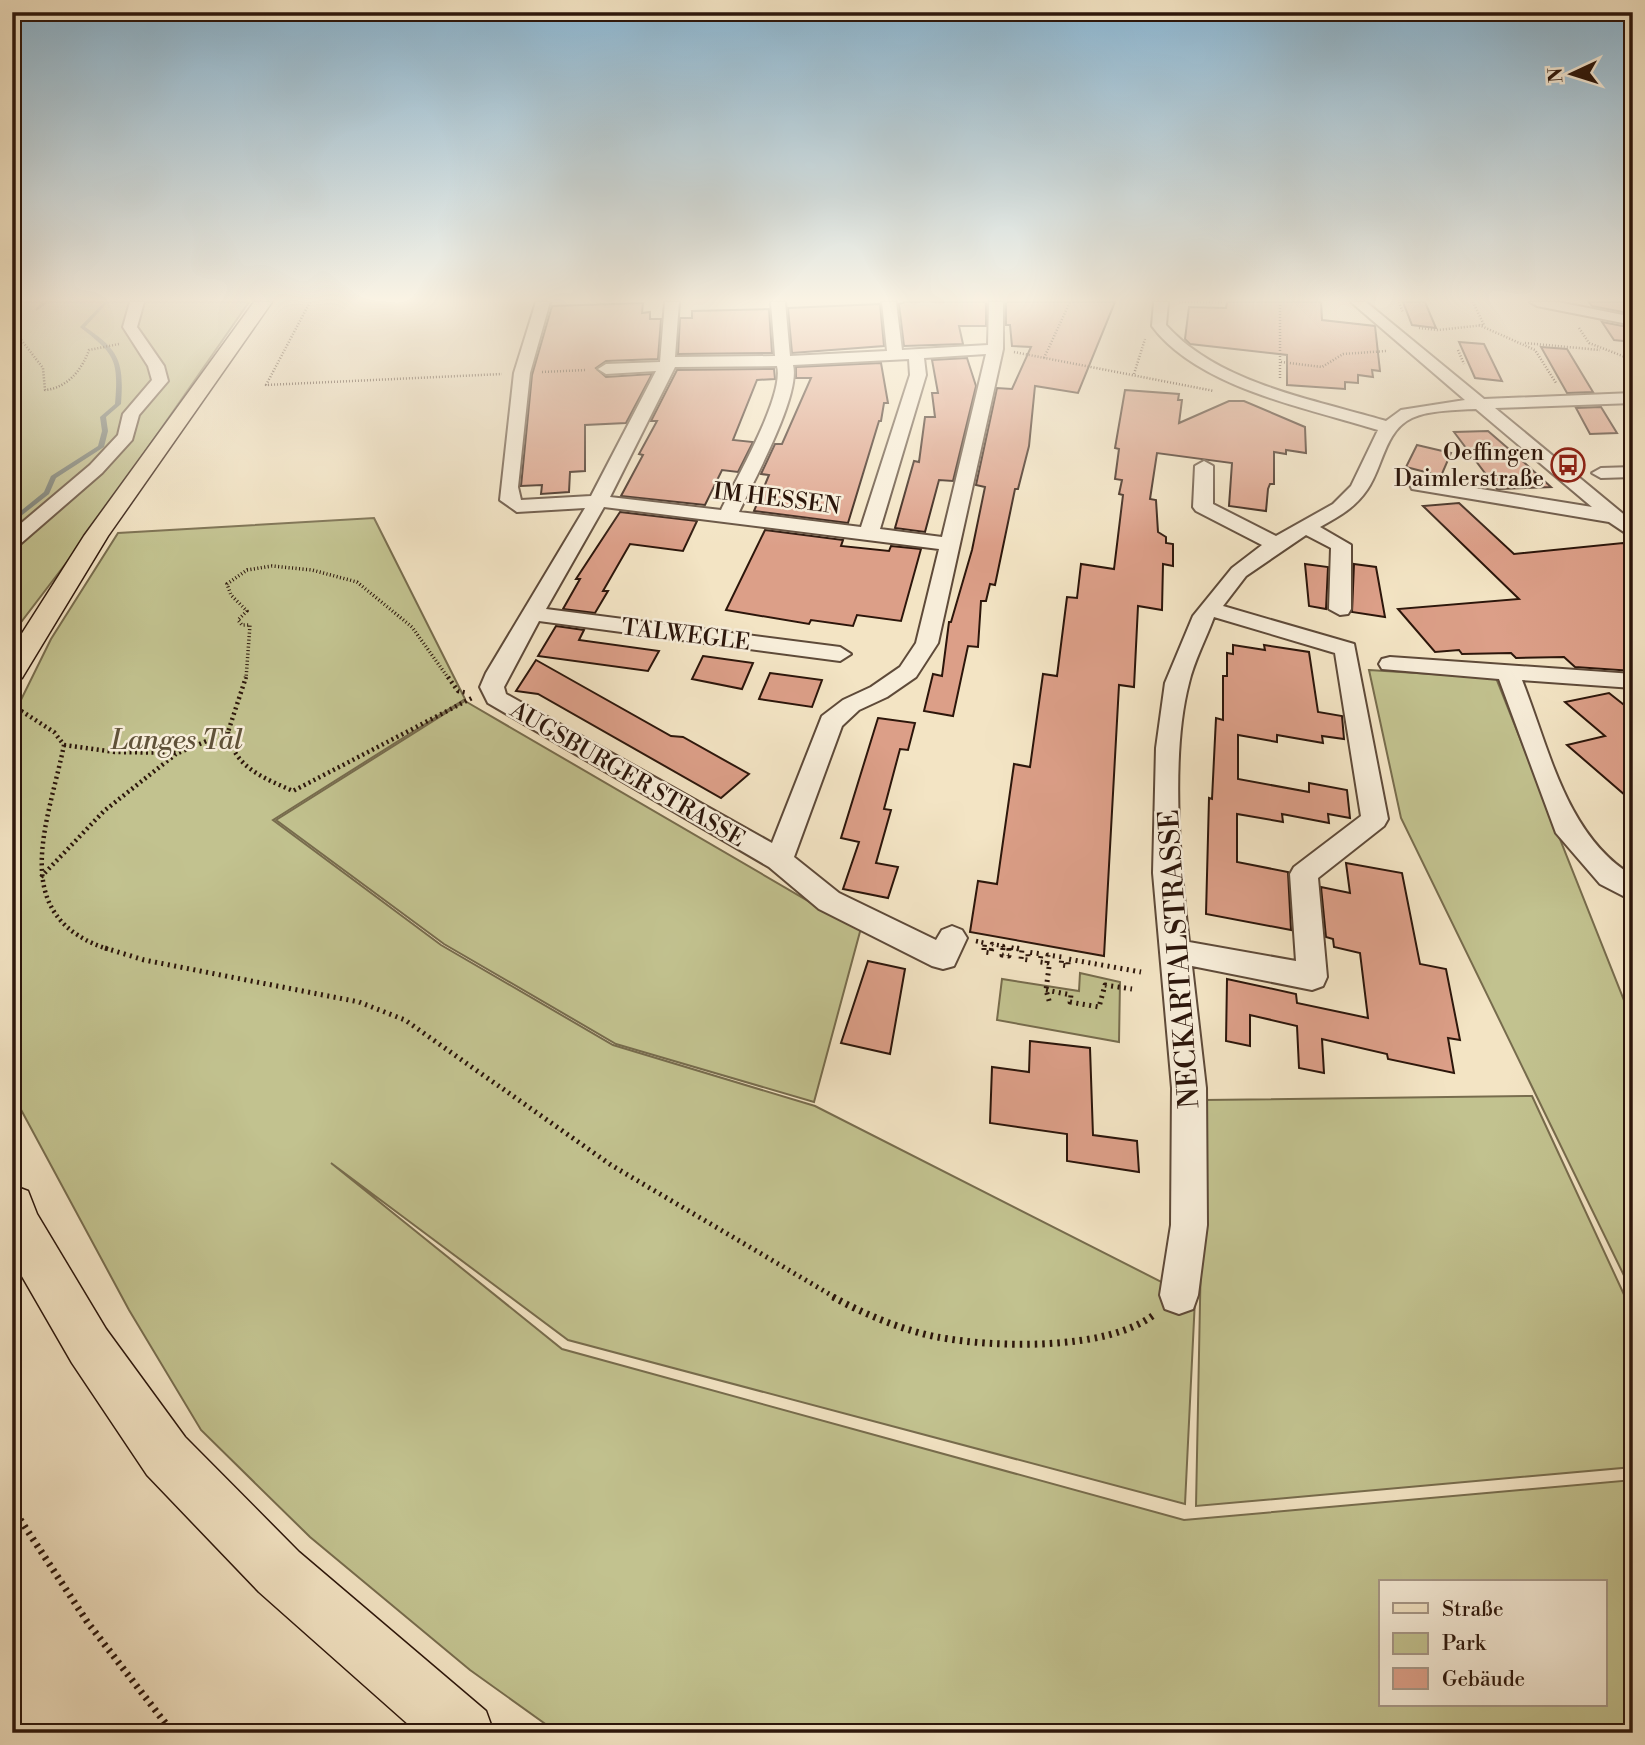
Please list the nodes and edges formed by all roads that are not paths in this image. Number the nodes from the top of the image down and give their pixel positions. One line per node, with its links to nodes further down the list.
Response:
1 (158, 383): 25 (street)
2 (204, 383): 33 (main road)
3 (521, 383): 19 (street)
4 (658, 383): 19 (street, AUGSBURGER STRASSE)
5 (785, 383): 21 (street)
6 (915, 383): 24 (street)
7 (987, 383): 26 (street)
8 (1256, 383): 14 (street)
9 (1453, 383): 12 (street)
10 (1633, 398): 11 (street)
11 (1609, 399): 12 (street); 13 (street)
12 (1477, 404): 14 (street); 20 (street)
13 (1633, 417)
14 (1388, 428): 22 (street, NECKARTALSTRASSE)
15 (1204, 466): 27 (street)
16 (1633, 472): 17 (street)
17 (1601, 473)
18 (1419, 485): 20 (street)
19 (598, 501): 21 (street, IM HESSEN); 30 (street, AUGSBURGER STRASSE)
20 (1612, 516): 23 (street)
21 (727, 517): 24 (street, IM HESSEN)
22 (1307, 528): 27 (street, NECKARTALSTRASSE); 29 (street)
23 (1633, 533)
24 (869, 534): 26 (street, IM HESSEN)
25 (12, 541)
26 (951, 544): 36 (street)
27 (1276, 544): 28 (street, NECKARTALSTRASSE)
28 (1209, 609): 39 (street, NECKARTALSTRASSE); 39 (street)
29 (1340, 609)
30 (533, 614): 31 (street, TALWEGLE); 36 (street, AUGSBURGER STRASSE)
31 (840, 654)
32 (1390, 664): 34 (street)
33 (12, 672)
34 (1508, 673): 35 (street); 37 (street)
35 (1633, 681)
36 (779, 860): 38 (street)
37 (1633, 890)
38 (952, 938)
39 (1174, 951): 41 (street, NECKARTALSTRASSE)
40 (12, 1207): 42 (main road)
41 (1180, 1296)
42 (464, 1733)

